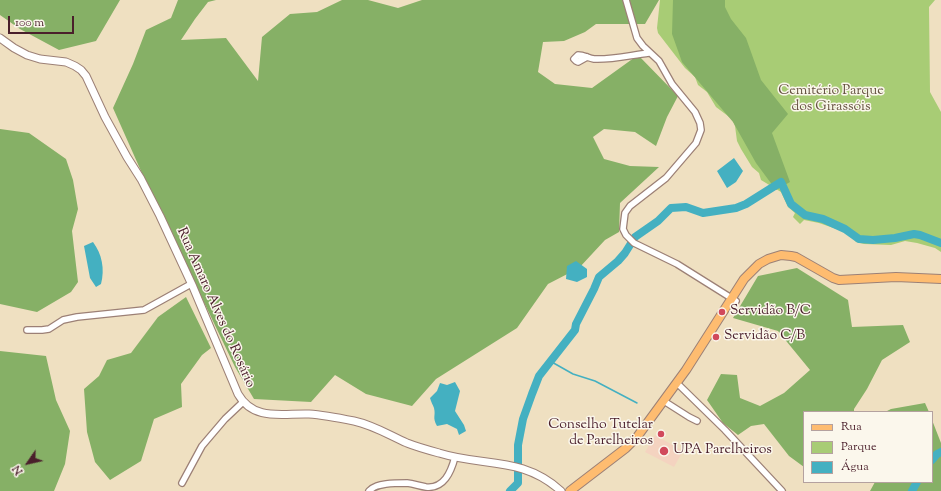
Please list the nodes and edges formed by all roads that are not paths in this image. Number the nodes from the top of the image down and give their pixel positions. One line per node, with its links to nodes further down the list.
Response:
1 (626, 0): 3 (street)
2 (0, 38): 6 (street, Rua Amaro Alves do Rosário)
3 (649, 53): 4 (street); 8 (street)
4 (587, 57)
5 (941, 278): 8 (main road)
6 (191, 284): 9 (street); 12 (street, Rua Amaro Alves do Rosário)
7 (941, 284): 8 (main road)
8 (734, 300): 10 (main road)
9 (27, 330)
10 (688, 371): 11 (main road); 19 (main road)
11 (680, 386): 13 (main road); 21 (street)
12 (243, 402): 15 (street, Rua Amaro Alves do Rosário); 16 (street)
13 (667, 403): 14 (street); 20 (main road)
14 (697, 421)
15 (455, 457): 17 (street); 18 (street, Rua Amaro Alves do Rosário)
16 (182, 483)
17 (369, 491)
18 (561, 491)
19 (570, 491)
20 (579, 491)
21 (782, 491)

